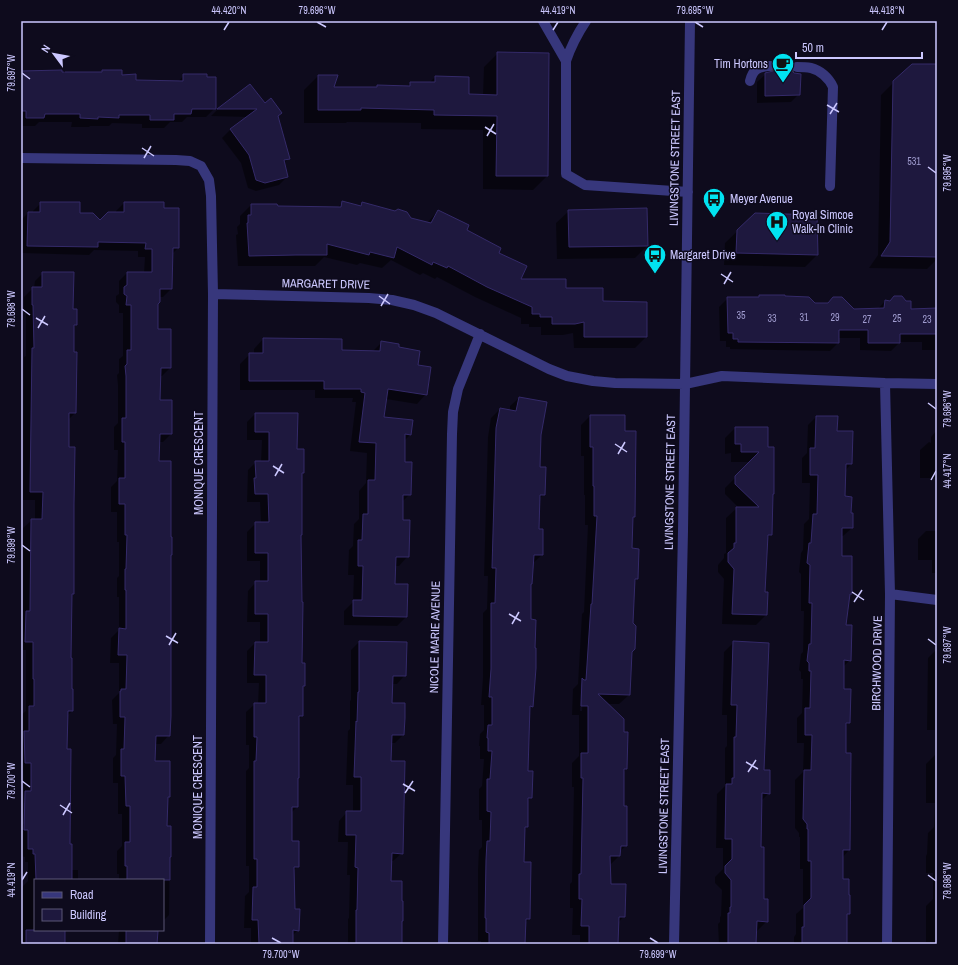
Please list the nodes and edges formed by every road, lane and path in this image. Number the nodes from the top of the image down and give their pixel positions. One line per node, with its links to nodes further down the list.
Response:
1 (543, 21): 4 (street)
2 (586, 21): 4 (street)
3 (690, 21): 10 (street, LIVINGSTONE STREET EAST)
4 (566, 61): 10 (street)
5 (769, 66): 7 (street)
6 (797, 67): 9 (street)
7 (750, 81)
8 (21, 158): 11 (street, MONIQUE CRESCENT)
9 (830, 186)
10 (688, 192): 14 (street, LIVINGSTONE STREET EAST)
11 (213, 294): 12 (street, MARGARET DRIVE); 18 (street, MONIQUE CRESCENT)
12 (480, 334): 14 (street, MARGARET DRIVE); 19 (street, NICOLE MARIE AVENUE)
13 (885, 383): 14 (street); 15 (street); 16 (street, BIRCHWOOD DRIVE)
14 (685, 384): 20 (street, LIVINGSTONE STREET EAST)
15 (937, 384)
16 (890, 594): 17 (street); 21 (street, BIRCHWOOD DRIVE)
17 (937, 600)
18 (210, 944)
19 (443, 944)
20 (674, 944)
21 (887, 944)

